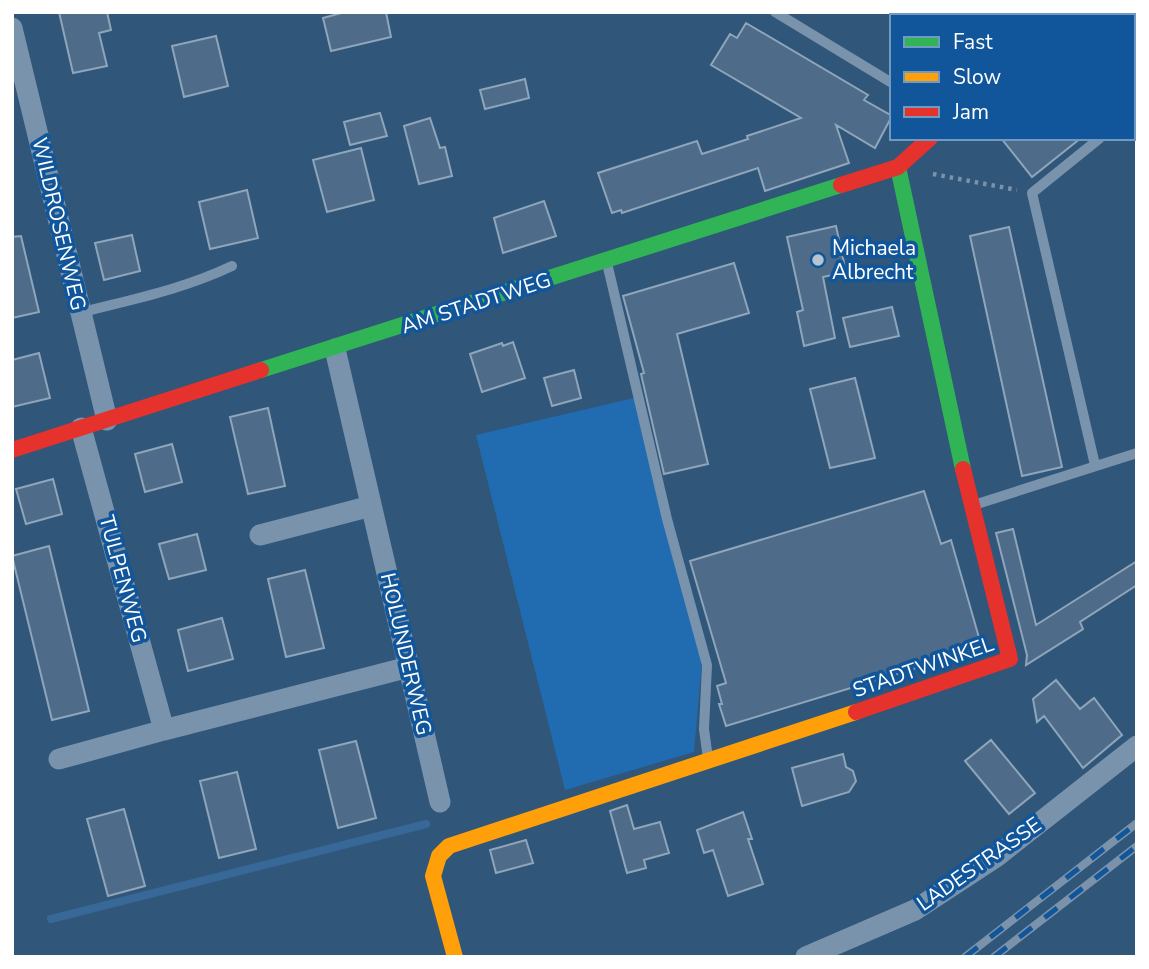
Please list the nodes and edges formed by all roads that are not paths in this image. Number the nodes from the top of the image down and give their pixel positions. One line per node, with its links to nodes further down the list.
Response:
1 (775, 12): 3 (lane)
2 (12, 28): 9 (street, WILDROSENWEG)
3 (890, 82)
4 (928, 140): 6 (street, AM STADTWEG)
5 (1098, 140): 15 (lane)
6 (898, 167): 7 (street, AM STADTWEG); 17 (street, STADTWINKEL)
7 (606, 260): 10 (street, AM STADTWEG); 23 (lane)
8 (232, 266): 9 (lane)
9 (79, 313): 11 (street, WILDROSENWEG)
10 (335, 349): 11 (street, AM STADTWEG); 16 (street, HOLUNDERWEG)
11 (107, 420): 12 (street, AM STADTWEG)
12 (81, 428): 13 (street, AM STADTWEG); 20 (street, TULPENWEG)
13 (12, 450)
14 (1137, 453): 15 (lane)
15 (1095, 465): 17 (lane)
16 (371, 506): 18 (street); 19 (street, HOLUNDERWEG)
17 (971, 506): 23 (street, STADTWINKEL)
18 (260, 535)
19 (409, 667): 20 (street); 24 (street, HOLUNDERWEG)
20 (164, 730): 22 (street)
21 (1137, 746): 26 (street, LADESTRASSE)
22 (59, 759)
23 (708, 762): 25 (street, STADTWINKEL)
24 (440, 802)
25 (455, 957)
26 (806, 957)

